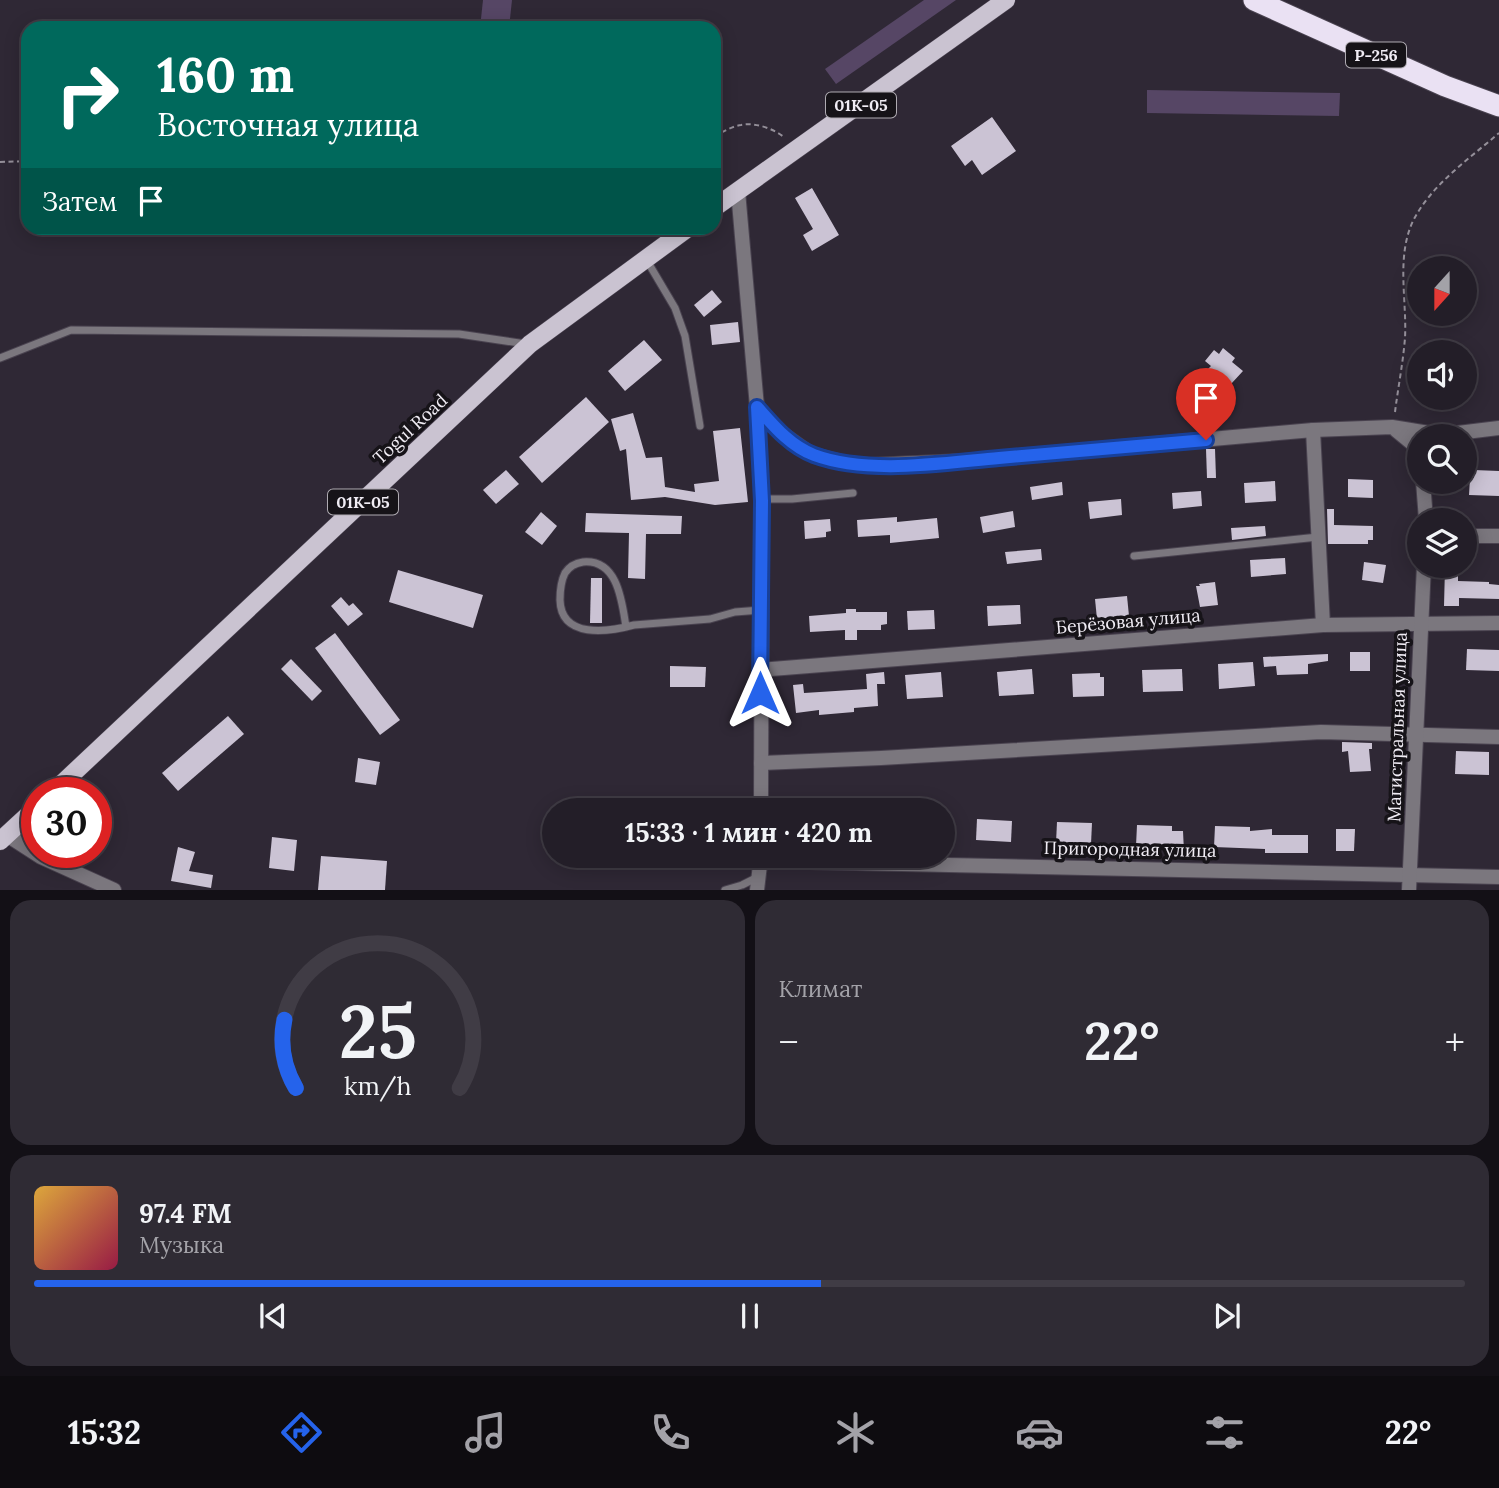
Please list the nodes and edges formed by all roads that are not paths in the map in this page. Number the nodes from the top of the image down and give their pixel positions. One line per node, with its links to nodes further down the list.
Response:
1 (1006, 0): 4 (main road, 01К-05)
2 (1254, 0): 3 (highway, Р-256)
3 (1499, 106)
4 (738, 191): 5 (main road, 01К-05); 10 (street)
5 (721, 203)
6 (679, 235): 7 (main road, Togul Road / 01К-05)
7 (646, 259): 8 (main road, Togul Road / 01К-05); 11 (lane)
8 (530, 344): 9 (lane); 32 (main road, Togul Road / 01К-05)
9 (0, 358)
10 (757, 407): 14 (street); 17 (street)
11 (700, 426)
12 (1392, 427): 13 (street); 14 (street); 15 (street)
13 (1499, 428)
14 (1313, 430): 20 (street)
15 (1407, 439)
16 (853, 493): 17 (lane)
17 (762, 499): 23 (street)
18 (1477, 536): 19 (street)
19 (1499, 536)
20 (1318, 537): 21 (lane); 26 (street)
21 (1134, 556)
22 (1423, 578): 24 (street, Магистральная улица)
23 (761, 610): 27 (lane); 28 (street)
24 (1420, 622): 25 (street, Берёзовая улица); 26 (street, Берёзовая улица); 29 (street, Магистральная улица)
25 (1499, 623)
26 (1323, 625): 28 (street, Берёзовая улица)
27 (626, 627): 27 (lane)
28 (760, 670): 31 (street)
29 (1417, 734): 30 (street); 31 (street); 37 (street, Магистральная улица)
30 (1499, 737)
31 (761, 763): 33 (street)
32 (69, 777)
33 (761, 798)
34 (21, 822): 35 (main road)
35 (3, 838): 40 (street)
36 (955, 862): 37 (street, Пригородная улица)
37 (1410, 873): 38 (street, Пригородная улица); 42 (street, Магистральная улица)
38 (1499, 877)
39 (758, 883): 41 (lane)
40 (114, 890)
41 (725, 890)
42 (1409, 890)

